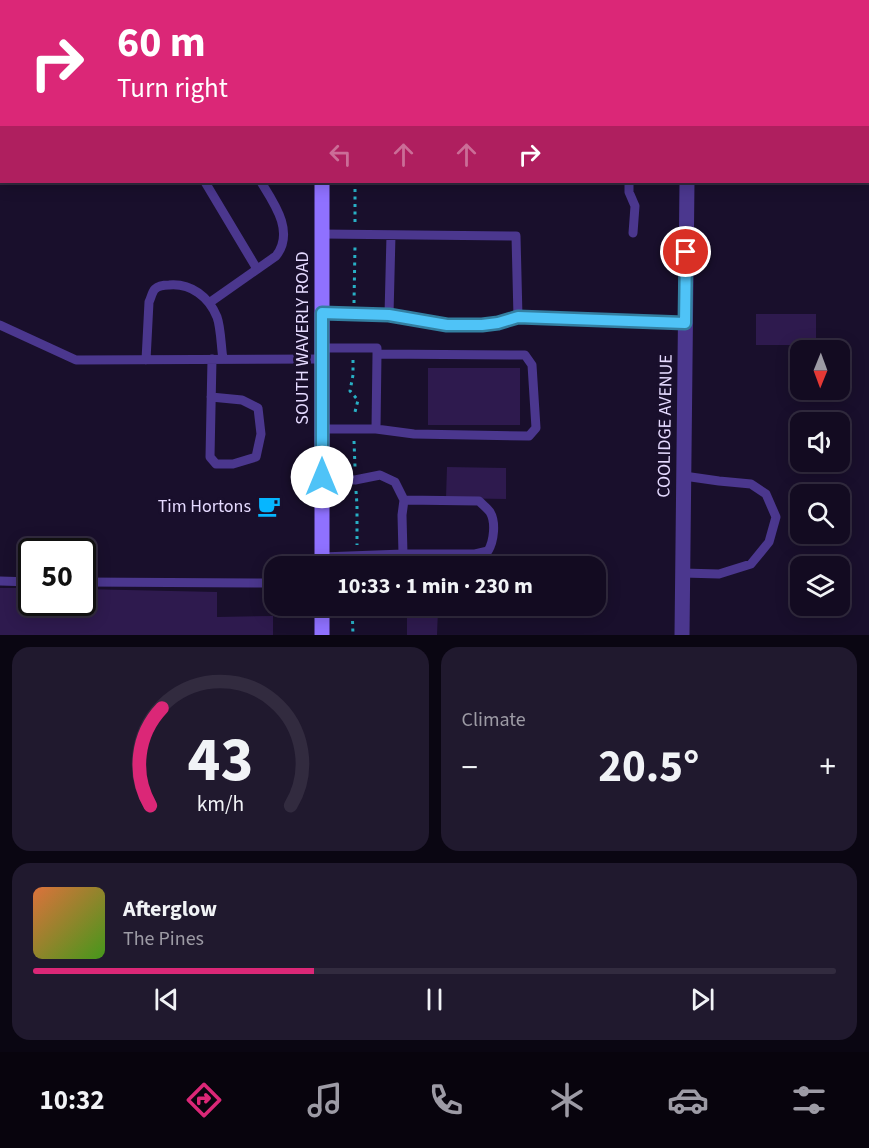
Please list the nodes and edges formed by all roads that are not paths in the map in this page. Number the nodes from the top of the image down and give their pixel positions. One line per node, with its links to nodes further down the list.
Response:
1 (206, 183): 9 (lane)
2 (262, 183): 9 (lane)
3 (322, 183): 7 (main road, SOUTH WAVERLY ROAD)
4 (629, 183): 6 (lane)
5 (687, 183): 14 (street, COOLIDGE AVENUE)
6 (633, 233)
7 (322, 234): 8 (lane); 11 (main road, SOUTH WAVERLY ROAD)
8 (391, 235): 12 (lane); 13 (lane)
9 (257, 269): 10 (lane)
10 (209, 303): 19 (lane); 20 (lane)
11 (322, 313): 12 (lane); 16 (main road, SOUTH WAVERLY ROAD)
12 (389, 315): 13 (lane)
13 (518, 317): 14 (lane)
14 (685, 323): 24 (street, COOLIDGE AVENUE)
15 (0, 325): 20 (lane)
16 (321, 353): 17 (lane); 19 (lane); 22 (main road, SOUTH WAVERLY ROAD)
17 (377, 354): 23 (lane); 23 (lane)
18 (212, 359): 19 (lane); 20 (lane); 21 (lane)
19 (223, 359)
20 (146, 360)
21 (211, 397): 21 (lane)
22 (322, 429): 23 (lane); 25 (main road, SOUTH WAVERLY ROAD)
23 (376, 429)
24 (684, 476): 30 (street, COOLIDGE AVENUE); 30 (lane)
25 (322, 477): 26 (lane); 28 (main road, SOUTH WAVERLY ROAD)
26 (404, 500): 27 (lane); 27 (lane)
27 (403, 554): 29 (lane)
28 (322, 556)
29 (357, 556)
30 (683, 573): 37 (street, COOLIDGE AVENUE)
31 (0, 581): 32 (lane)
32 (18, 582)
33 (96, 582): 34 (lane)
34 (264, 583)
35 (322, 616): 36 (main road)
36 (322, 635)
37 (682, 635)

